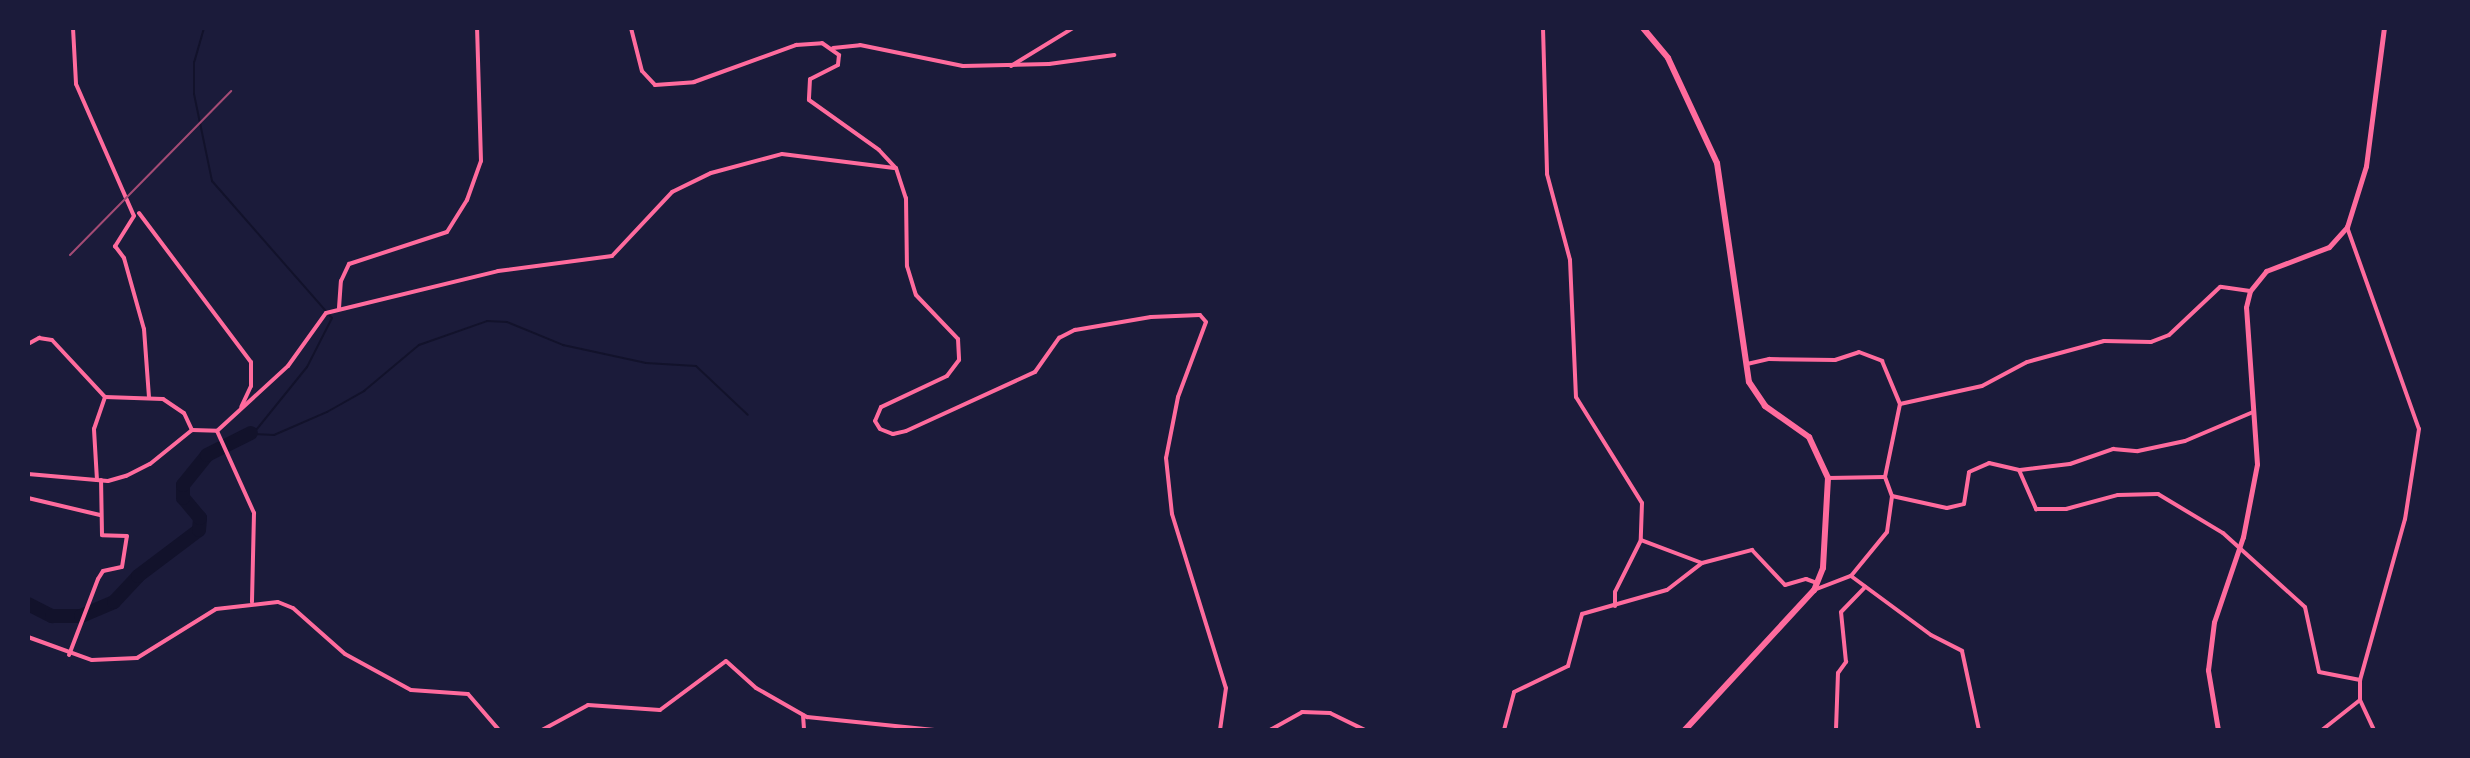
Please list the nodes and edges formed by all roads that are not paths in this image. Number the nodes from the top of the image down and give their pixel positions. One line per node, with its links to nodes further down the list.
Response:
1 (73, 28): 19 (street)
2 (477, 28): 15 (street)
3 (631, 28): 8 (street)
4 (1073, 28): 10 (street)
5 (1543, 28): 33 (street)
6 (1643, 28): 17 (main road)
7 (2384, 28): 13 (street)
8 (833, 48): 10 (street); 11 (street)
9 (1114, 55): 10 (street)
10 (1011, 66)
11 (896, 168): 15 (street); 50 (street)
12 (139, 213): 21 (street)
13 (2347, 227): 14 (street); 43 (street)
14 (2250, 291): 20 (street); 22 (street)
15 (339, 308): 21 (street)
16 (28, 344): 18 (street)
17 (1747, 364): 20 (street); 28 (main road)
18 (105, 397): 19 (street); 29 (street)
19 (149, 397): 23 (street)
20 (1900, 404): 27 (street)
21 (240, 409): 24 (street)
22 (2255, 411): 25 (street); 34 (street)
23 (192, 430): 24 (street); 29 (street)
24 (217, 431): 39 (street)
25 (2019, 470): 30 (street); 34 (street)
26 (28, 474): 29 (street)
27 (1885, 477): 28 (street); 30 (street)
28 (1828, 478): 37 (main road)
29 (99, 480): 32 (street)
30 (1892, 496): 36 (street)
31 (28, 498): 32 (street)
32 (100, 515): 42 (street)
33 (1641, 540): 35 (street); 40 (street)
34 (2240, 546): 43 (street); 57 (street)
35 (1702, 563): 37 (street); 40 (street)
36 (1851, 576): 37 (street); 38 (street)
37 (1816, 586): 54 (main road)
38 (1865, 587): 55 (street); 56 (street)
39 (252, 602): 42 (street); 46 (street)
40 (1615, 606): 53 (street)
41 (28, 637): 42 (street)
42 (69, 655)
43 (2360, 680): 44 (street)
44 (2360, 700): 58 (street); 59 (street)
45 (803, 715): 47 (street); 48 (street); 49 (street)
46 (499, 730)
47 (542, 730)
48 (804, 730)
49 (934, 730)
50 (1220, 730)
51 (1270, 730): 52 (street)
52 (1365, 730)
53 (1504, 730)
54 (1685, 730)
55 (1836, 730)
56 (1979, 730)
57 (2218, 730)
58 (2322, 730)
59 (2374, 730)

